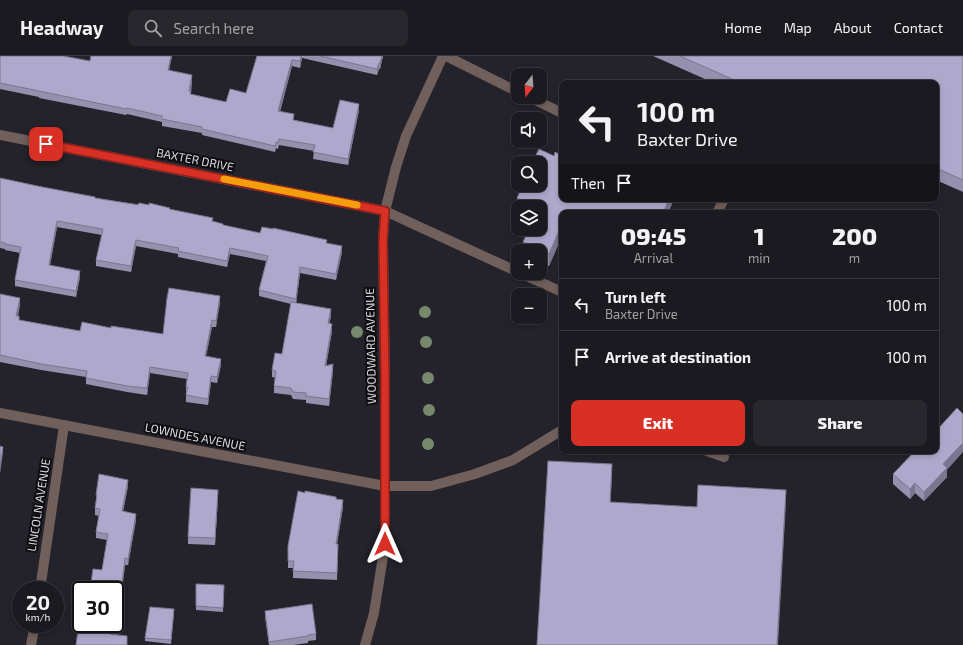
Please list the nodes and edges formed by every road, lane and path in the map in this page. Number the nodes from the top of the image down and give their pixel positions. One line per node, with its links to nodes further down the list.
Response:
1 (443, 56): 7 (street, WOODWARD AVENUE)
2 (446, 56): 3 (street)
3 (511, 88)
4 (543, 104): 5 (street)
5 (559, 112)
6 (0, 135): 7 (street, BAXTER DRIVE)
7 (385, 211): 8 (street, BAXTER DRIVE); 16 (street, WOODWARD AVENUE)
8 (511, 268)
9 (536, 280): 10 (street, BAXTER DRIVE)
10 (559, 291)
11 (0, 413): 12 (street, LOWNDES AVENUE)
12 (64, 425): 16 (street, LOWNDES AVENUE); 17 (street, LINCOLN AVENUE)
13 (559, 432): 16 (street, LOWNDES AVENUE)
14 (716, 454): 15 (street)
15 (724, 457)
16 (385, 486): 20 (street, WOODWARD AVENUE)
17 (41, 581)
18 (33, 633): 19 (street)
19 (31, 645)
20 (365, 645)

